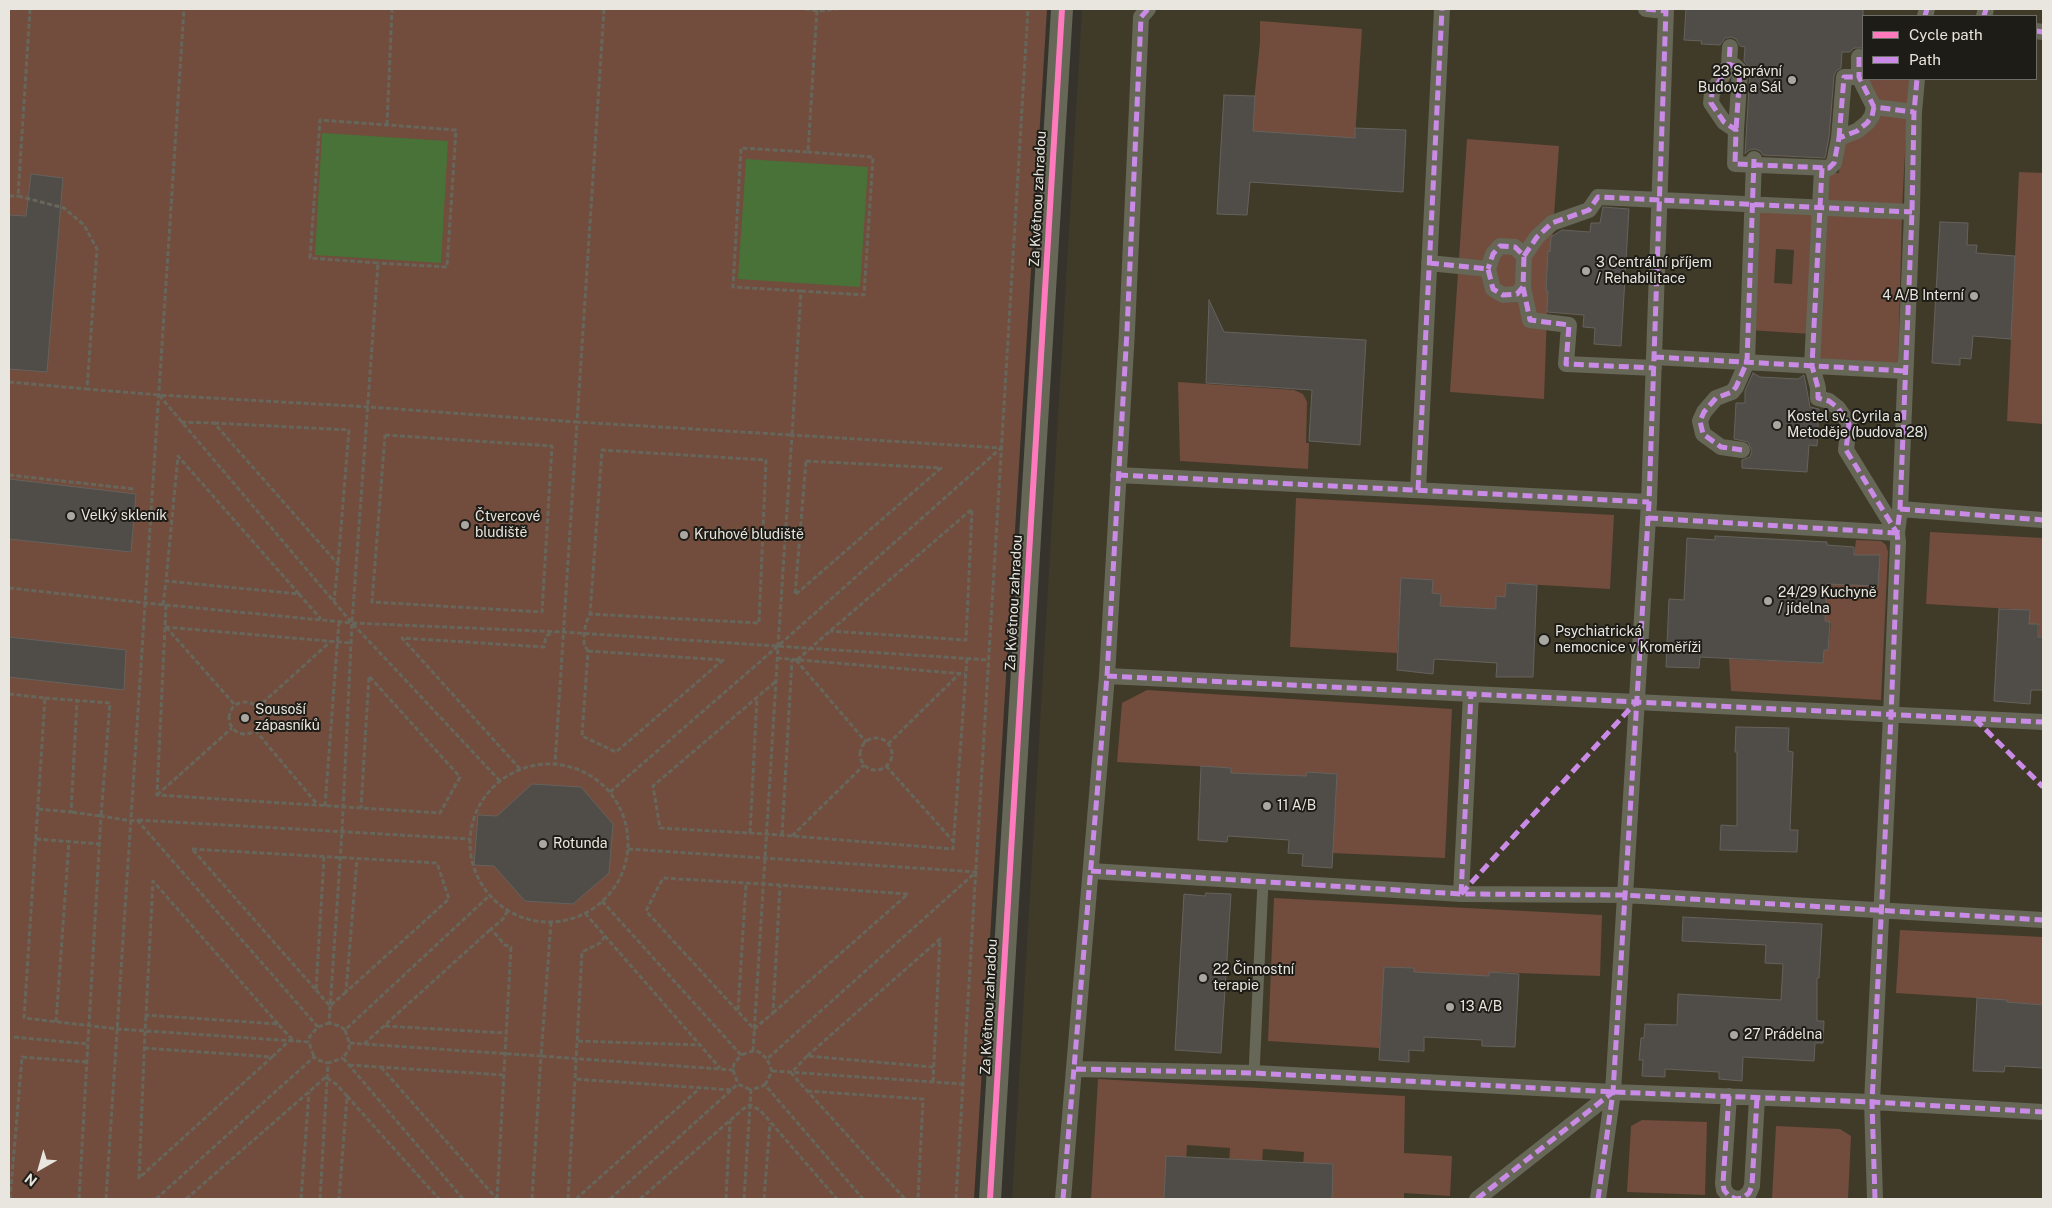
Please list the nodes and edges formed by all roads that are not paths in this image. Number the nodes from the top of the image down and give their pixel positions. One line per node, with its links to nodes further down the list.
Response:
1 (1062, 9): 54 (street, Za Květnou zahradou)
2 (1148, 9): 30 (street)
3 (1442, 9): 22 (street)
4 (1646, 9): 5 (street)
5 (1666, 10): 17 (street)
6 (1730, 47): 8 (street)
7 (1859, 58): 9 (street)
8 (1729, 65): 13 (street); 13 (street)
9 (1859, 77): 11 (street); 14 (street)
10 (1917, 80): 12 (street)
11 (1874, 107): 12 (street); 14 (street)
12 (1914, 112): 20 (street)
13 (1736, 130): 15 (street)
14 (1839, 138): 16 (street)
15 (1754, 162): 16 (street); 18 (street)
16 (1822, 168): 19 (street)
17 (1659, 199): 18 (street); 21 (street); 26 (street)
18 (1753, 204): 19 (street); 25 (street)
19 (1820, 208): 20 (street); 27 (street)
20 (1912, 212): 28 (street)
21 (1524, 256): 23 (street); 24 (street)
22 (1429, 264): 23 (street); 31 (street)
23 (1488, 269): 24 (street)
24 (1523, 287): 26 (street)
25 (1747, 362): 26 (street); 27 (street); 29 (street)
26 (1654, 363): 33 (street)
27 (1812, 366): 28 (street); 35 (street)
28 (1906, 371): 32 (street)
29 (1742, 450)
30 (1118, 475): 31 (street); 36 (street)
31 (1418, 490): 33 (street)
32 (1900, 509): 34 (street); 35 (street)
33 (1649, 510): 35 (street); 38 (street)
34 (2043, 520)
35 (1896, 533): 39 (street)
36 (1108, 676): 37 (street); 41 (street)
37 (1471, 694): 38 (street); 43 (street)
38 (1636, 702): 39 (street); 44 (street)
39 (1891, 715): 40 (street); 45 (street)
40 (2043, 722)
41 (1091, 871): 42 (street); 47 (street)
42 (1262, 882): 43 (street); 48 (lane)
43 (1461, 894): 44 (street)
44 (1624, 895): 45 (street); 49 (street)
45 (1880, 911): 46 (street); 52 (street)
46 (2043, 920)
47 (1076, 1068): 48 (street); 55 (street)
48 (1254, 1073): 49 (street)
49 (1613, 1092): 50 (street); 56 (street); 57 (street)
50 (1729, 1096): 51 (street); 51 (street)
51 (1757, 1098): 52 (street)
52 (1872, 1102): 53 (street); 58 (street)
53 (2043, 1112)
54 (990, 1199)
55 (1063, 1199)
56 (1477, 1199)
57 (1598, 1199)
58 (1875, 1199)

